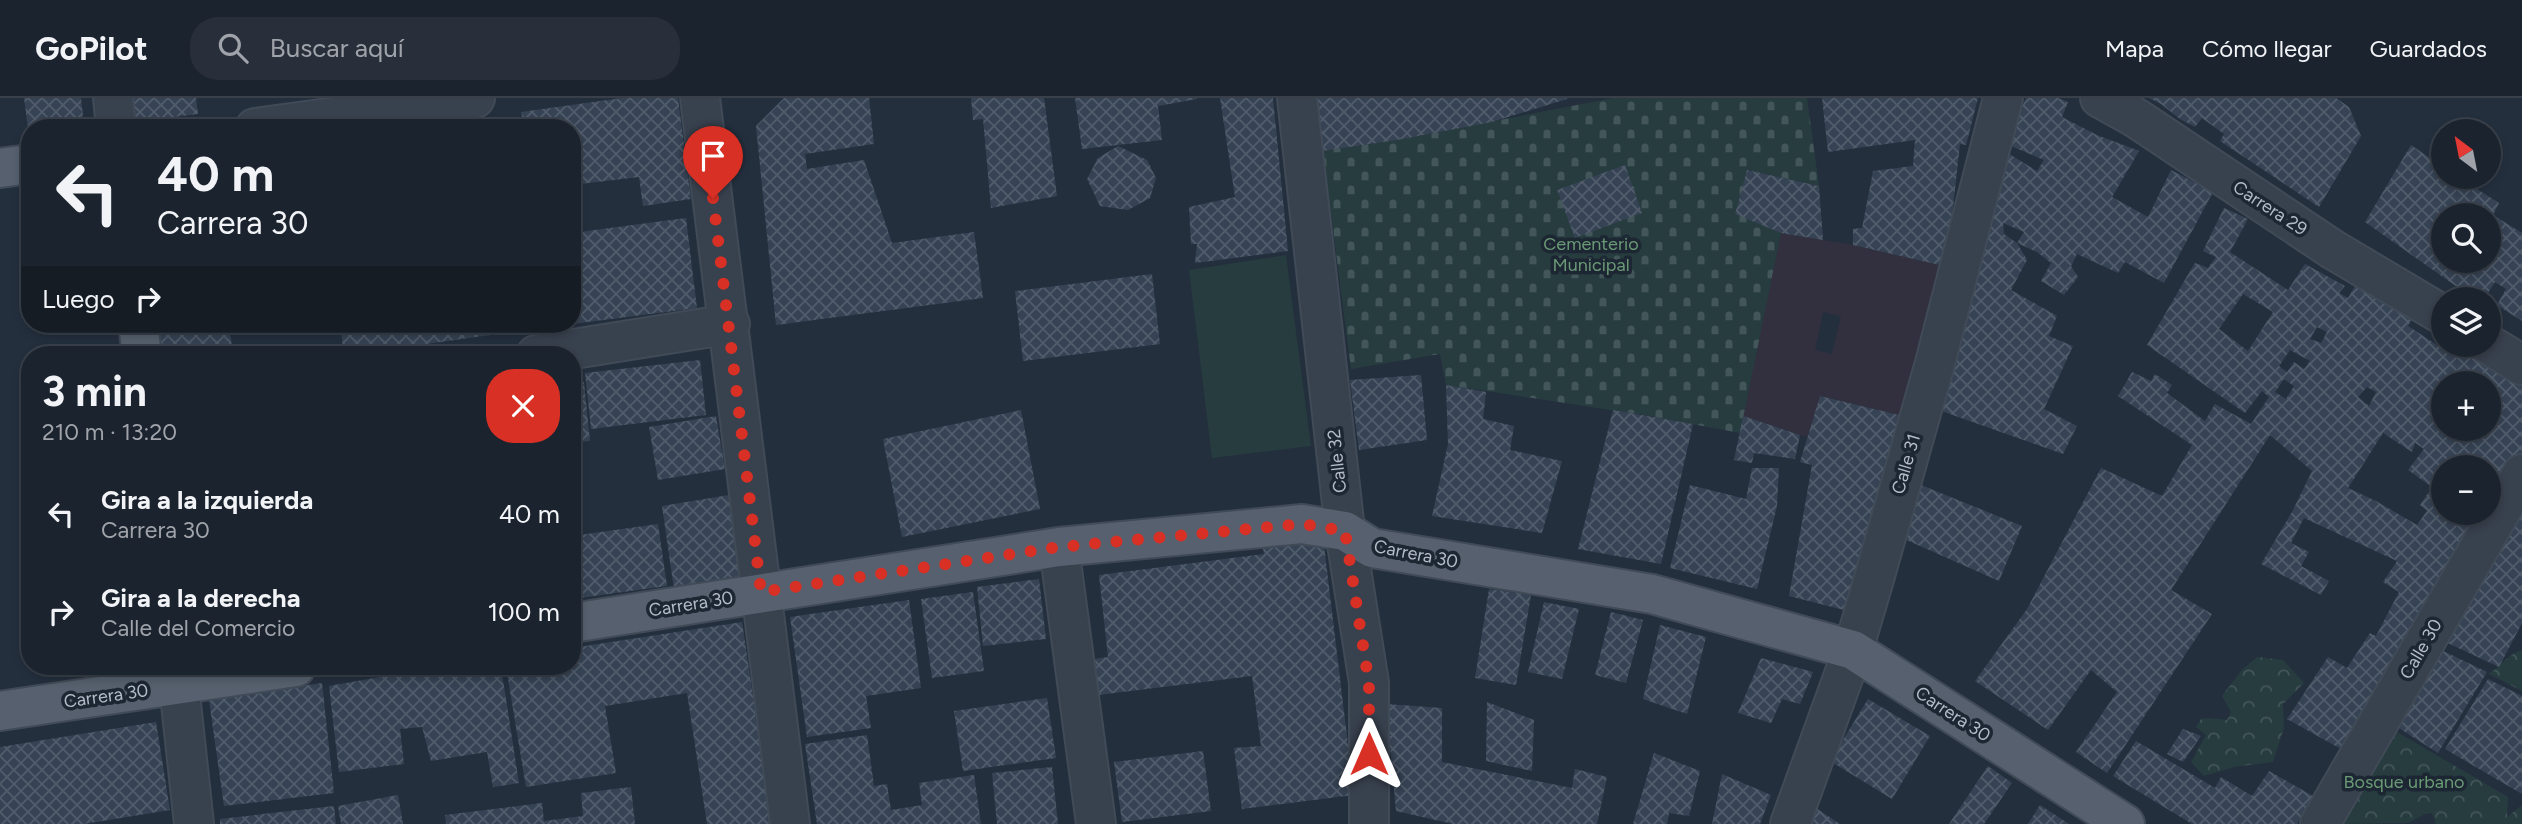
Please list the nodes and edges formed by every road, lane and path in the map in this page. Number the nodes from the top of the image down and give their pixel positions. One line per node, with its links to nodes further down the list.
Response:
1 (113, 98): 8 (street)
2 (475, 98): 7 (street)
3 (700, 98): 13 (street)
4 (1297, 98): 18 (street, Calle 32)
5 (2003, 98): 22 (street, Calle 31)
6 (2100, 98): 12 (street, Carrera 29)
7 (400, 103): 9 (street)
8 (115, 119)
9 (307, 119)
10 (21, 165): 11 (main road)
11 (0, 168)
12 (2431, 308)
13 (730, 324): 14 (street); 20 (street)
14 (581, 348)
15 (2501, 352): 16 (street)
16 (2522, 365)
17 (2522, 474): 31 (street, Calle 30)
18 (1345, 531): 19 (main road, Carrera 30); 22 (main road, Carrera 30); 28 (street, Calle 32)
19 (1059, 547): 20 (main road, Carrera 30); 27 (street)
20 (761, 592): 21 (main road, Carrera 30); 26 (street)
21 (581, 622)
22 (1853, 650): 29 (street, Calle 31); 30 (main road, Carrera 30)
23 (178, 676): 24 (main road, Carrera 30); 25 (street)
24 (0, 710)
25 (194, 824)
26 (790, 824)
27 (1096, 824)
28 (1368, 824)
29 (1790, 824)
30 (2125, 824)
31 (2320, 824)

